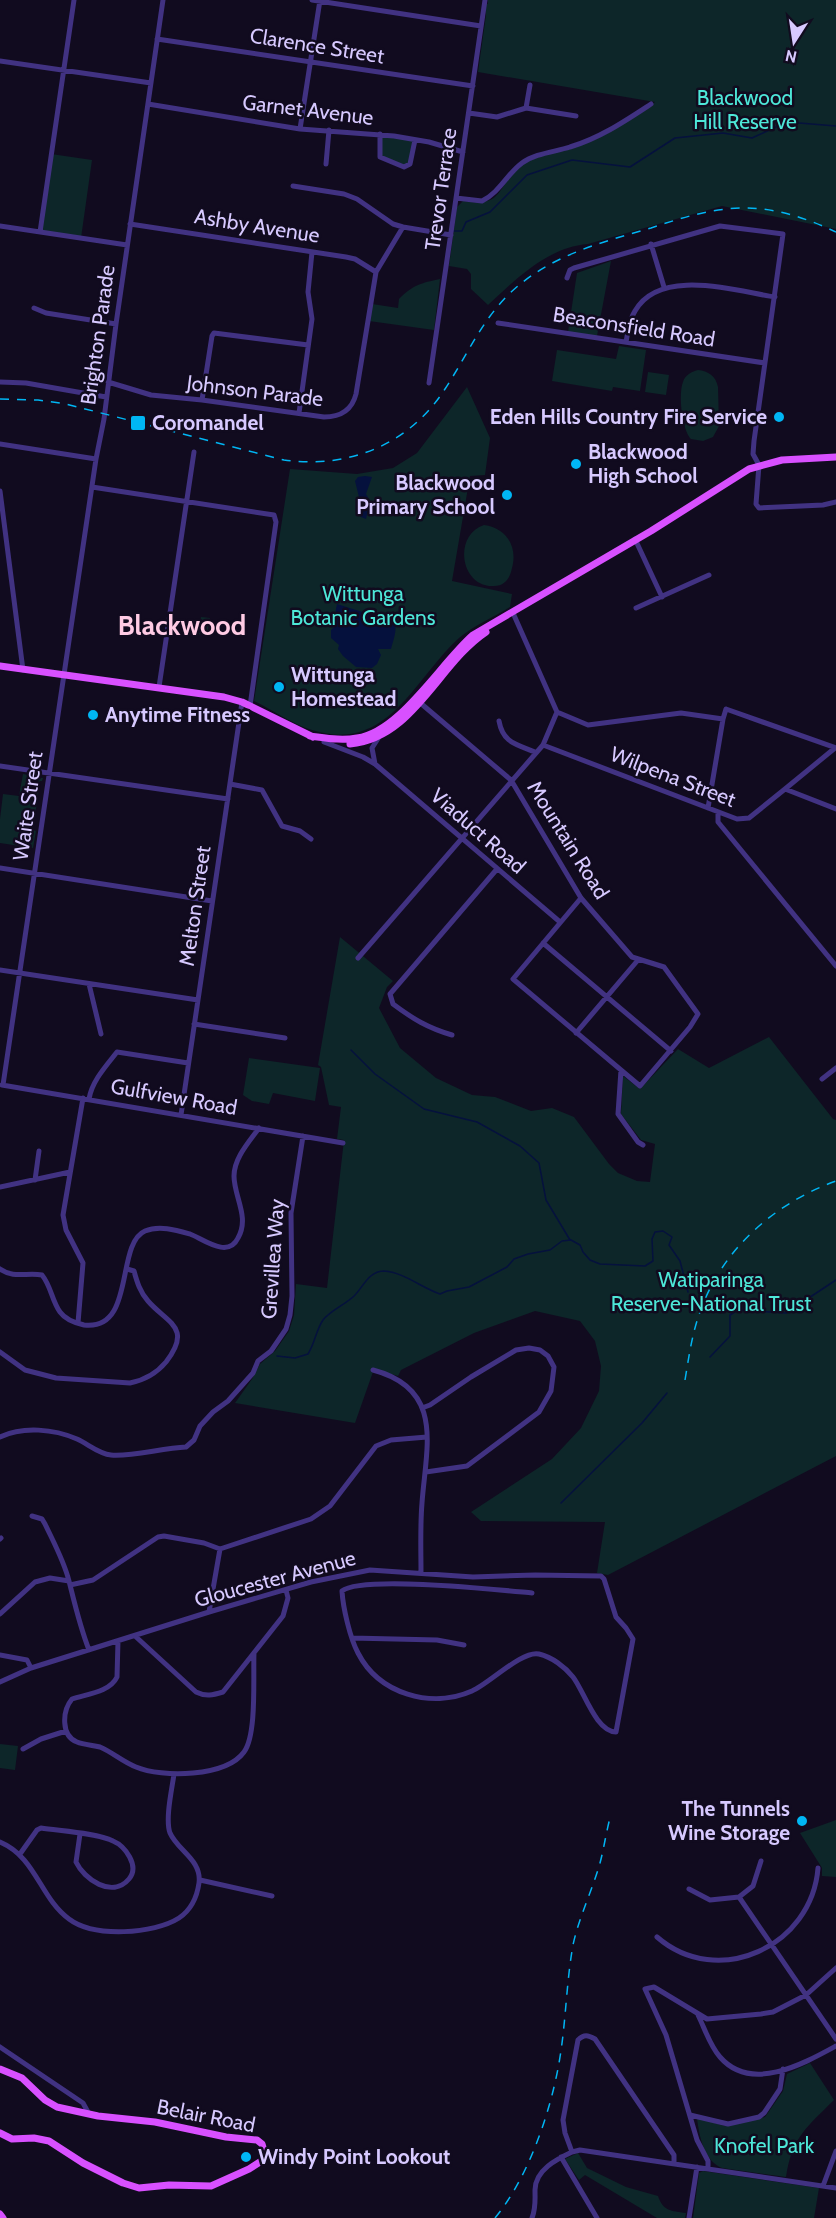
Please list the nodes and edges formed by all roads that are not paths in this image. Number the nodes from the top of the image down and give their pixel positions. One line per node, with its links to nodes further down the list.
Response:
1 (74, 0): 10 (street)
2 (163, 0): 7 (street, Brighton Parade)
3 (312, 0): 5 (street)
4 (485, 0): 6 (street, Trevor Terrace)
5 (319, 1): 6 (street); 9 (street)
6 (481, 26): 13 (street, Trevor Terrace)
7 (157, 39): 9 (street, Clarence Street); 11 (street, Brighton Parade)
8 (0, 61): 10 (street)
9 (310, 62): 13 (street, Clarence Street); 19 (street)
10 (64, 69): 11 (street); 30 (street)
11 (151, 82): 14 (street, Brighton Parade)
12 (530, 85): 16 (street)
13 (472, 86): 17 (street, Trevor Terrace)
14 (147, 104): 19 (street, Garnet Avenue); 27 (street, Brighton Parade)
15 (651, 104): 26 (street)
16 (526, 108): 17 (street); 18 (street)
17 (469, 113): 23 (street, Trevor Terrace)
18 (576, 116)
19 (300, 129): 20 (street, Garnet Avenue)
20 (329, 130): 21 (street, Garnet Avenue); 24 (street)
21 (380, 135): 22 (street, Garnet Avenue); 22 (street)
22 (415, 140): 23 (street, Garnet Avenue)
23 (463, 152): 26 (street, Trevor Terrace)
24 (326, 164)
25 (293, 186): 29 (street)
26 (456, 198): 31 (street, Trevor Terrace)
27 (130, 224): 33 (street, Brighton Parade); 34 (street, Ashby Avenue)
28 (0, 226): 30 (street)
29 (403, 227): 31 (street); 35 (street, Johnson Parade)
30 (40, 232): 33 (street)
31 (451, 235): 47 (street, Trevor Terrace)
32 (651, 244): 36 (street); 37 (street); 38 (street)
33 (127, 245): 41 (street, Brighton Parade)
34 (312, 252): 35 (street, Ashby Avenue); 43 (street)
35 (375, 272): 50 (street, Johnson Parade)
36 (567, 278)
37 (664, 287): 38 (street); 42 (street)
38 (775, 297): 44 (street)
39 (34, 308): 41 (street)
40 (498, 323): 42 (street, Beaconsfield Road)
41 (116, 324): 46 (street, Brighton Parade)
42 (626, 342): 44 (street, Beaconsfield Road)
43 (308, 345): 49 (street); 50 (street)
44 (765, 363): 55 (street)
45 (0, 382): 48 (street)
46 (108, 382): 48 (street, Brighton Parade); 49 (street, Johnson Parade)
47 (429, 383)
48 (106, 397): 54 (street, Brighton Parade)
49 (202, 400): 50 (street, Johnson Parade)
50 (299, 413)
51 (0, 444): 54 (street)
52 (194, 452): 58 (street)
53 (836, 454): 55 (main road)
54 (96, 459): 56 (street, Brighton Parade)
55 (758, 463): 59 (street); 60 (main road)
56 (92, 487): 58 (street); 67 (street, Brighton Parade)
57 (0, 491): 66 (street)
58 (185, 501): 68 (street); 71 (street)
59 (836, 502)
60 (635, 539): 62 (street); 64 (main road)
61 (709, 575): 62 (street)
62 (662, 597): 63 (street)
63 (636, 608)
64 (513, 613): 69 (main road); 72 (street)
65 (0, 664): 66 (main road)
66 (23, 668): 67 (main road)
67 (64, 674): 68 (main road); 83 (street, Waite Street)
68 (159, 687): 70 (main road)
69 (417, 700): 75 (main road); 76 (main road); 84 (street)
70 (242, 702): 71 (main road); 85 (street, Melton Street)
71 (250, 706): 75 (main road)
72 (556, 712): 73 (street); 78 (street)
73 (723, 719): 79 (street); 88 (street)
74 (499, 721): 80 (street)
75 (310, 736): 77 (main road)
76 (379, 737): 77 (main road); 81 (street)
77 (324, 742): 81 (street, Viaduct Road)
78 (543, 745): 80 (street); 88 (street, Wilpena Street)
79 (836, 748): 86 (street, Wilpena Street)
80 (535, 752): 84 (street)
81 (375, 764): 91 (street, Viaduct Road)
82 (0, 766): 83 (street)
83 (50, 773): 87 (street); 95 (street, Waite Street)
84 (511, 780): 91 (street); 96 (street, Mountain Road)
85 (230, 784): 87 (street, Melton Street); 92 (street)
86 (785, 789): 89 (street); 90 (street, Wilpena Street)
87 (228, 799): 97 (street, Melton Street)
88 (708, 808): 90 (street, Wilpena Street)
89 (836, 809)
90 (718, 812): 102 (street)
91 (462, 838): 94 (street, Viaduct Road); 100 (street)
92 (311, 839)
93 (0, 868): 95 (street)
94 (497, 869): 98 (street, Viaduct Road); 111 (street)
95 (34, 874): 97 (street); 104 (street, Waite Street)
96 (581, 898): 98 (street); 101 (street, Mountain Road)
97 (212, 901): 107 (street, Melton Street)
98 (560, 922): 99 (street)
99 (543, 943): 106 (street); 109 (street)
100 (358, 958)
101 (638, 960): 106 (street); 113 (street, Mountain Road)
102 (836, 966)
103 (0, 970): 104 (street)
104 (20, 973): 105 (street); 118 (street, Waite Street)
105 (89, 984): 107 (street); 110 (street)
106 (607, 997): 109 (street); 113 (street)
107 (198, 1000): 108 (street, Melton Street)
108 (194, 1024): 112 (street); 114 (street, Melton Street)
109 (576, 1032): 116 (street)
110 (101, 1034)
111 (453, 1035)
112 (285, 1038)
113 (671, 1051): 116 (street)
114 (188, 1063): 119 (street); 120 (street, Melton Street)
115 (836, 1068): 117 (street)
116 (621, 1070): 124 (street)
117 (822, 1079)
118 (2, 1085): 119 (street, Gulfview Road)
119 (86, 1099): 120 (street, Gulfview Road); 126 (street)
120 (181, 1115): 121 (street, Gulfview Road)
121 (259, 1128): 122 (street, Gulfview Road); 130 (street)
122 (303, 1136): 123 (street, Gulfview Road); 135 (street, Grevillea Way)
123 (343, 1143)
124 (643, 1145)
125 (39, 1151): 127 (street)
126 (70, 1172): 127 (street); 131 (street)
127 (35, 1180): 128 (street)
128 (0, 1187)
129 (0, 1269): 131 (street)
130 (127, 1269): 131 (street); 132 (street)
131 (78, 1323)
132 (0, 1352)
133 (373, 1370): 134 (street)
134 (422, 1408): 136 (street); 137 (street)
135 (0, 1437)
136 (427, 1437): 137 (street); 139 (street)
137 (426, 1472): 140 (street)
138 (32, 1516): 141 (street)
139 (220, 1549): 141 (street); 144 (street)
140 (421, 1573): 142 (street, Gloucester Avenue); 147 (street, Gloucester Avenue)
141 (69, 1583): 145 (street); 150 (street)
142 (286, 1590): 144 (street, Gloucester Avenue); 151 (street)
143 (532, 1593): 147 (street, Gloucester Avenue)
144 (210, 1612): 146 (street, Gloucester Avenue)
145 (0, 1614)
146 (135, 1636): 148 (street, Gloucester Avenue); 151 (street)
147 (352, 1638): 149 (street)
148 (118, 1641): 150 (street, Gloucester Avenue); 155 (street)
149 (464, 1645)
150 (88, 1650): 153 (street, Gloucester Avenue)
151 (254, 1653): 157 (street)
152 (0, 1655): 153 (street)
153 (31, 1668): 154 (street, Gloucester Avenue)
154 (0, 1682)
155 (66, 1731): 156 (street); 157 (street)
156 (23, 1749)
157 (174, 1774): 163 (street)
158 (80, 1834): 158 (street); 160 (street)
159 (0, 1842): 160 (street)
160 (20, 1854): 163 (street)
161 (761, 1861): 166 (street)
162 (818, 1868): 168 (street)
163 (200, 1880): 165 (street)
164 (689, 1889): 166 (street)
165 (272, 1896)
166 (739, 1897): 168 (street)
167 (657, 1937): 168 (street)
168 (771, 1945): 170 (street)
169 (836, 1968): 170 (street)
170 (806, 1995): 171 (street); 172 (street)
171 (698, 2016): 176 (street); 178 (street)
172 (836, 2039)
173 (836, 2046): 176 (street)
174 (0, 2047): 177 (street)
175 (0, 2069): 177 (main road, Belair Road)
176 (783, 2069): 178 (street)
177 (89, 2114): 179 (main road, Belair Road)
178 (690, 2115): 185 (street)
179 (0, 2133)
180 (572, 2151): 182 (street); 183 (street); 183 (street)
181 (836, 2151): 186 (street)
182 (561, 2157): 190 (street); 191 (street)
183 (674, 2163): 184 (street)
184 (697, 2167): 185 (street); 192 (street)
185 (708, 2169): 186 (street)
186 (823, 2186): 187 (street)
187 (836, 2188)
188 (0, 2214): 189 (main road)
189 (3, 2218)
190 (532, 2218)
191 (597, 2218)
192 (689, 2218)

